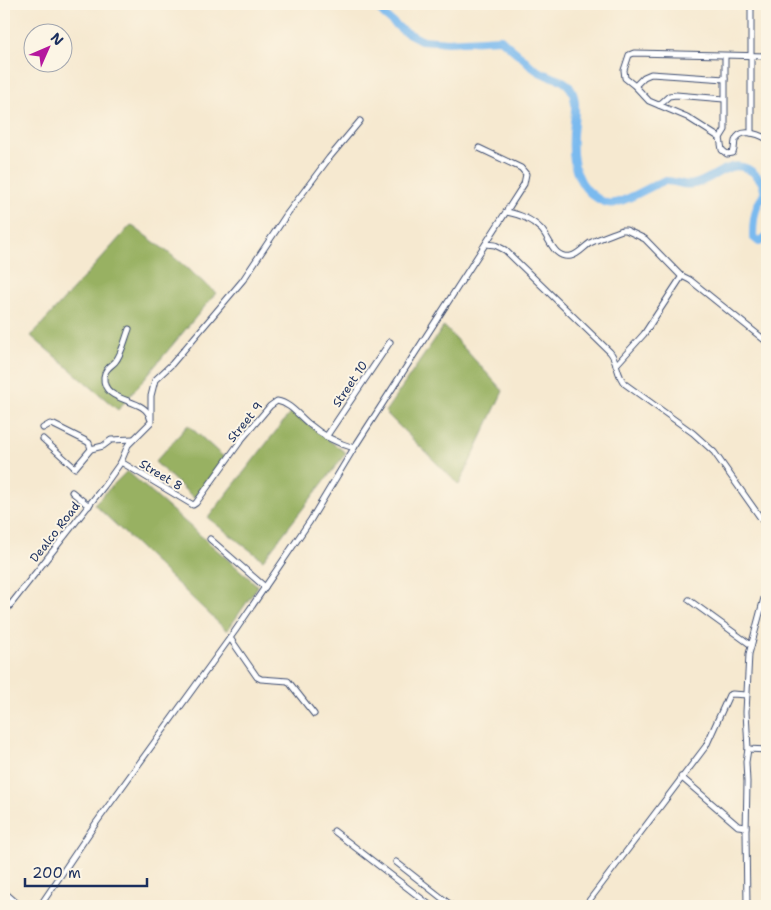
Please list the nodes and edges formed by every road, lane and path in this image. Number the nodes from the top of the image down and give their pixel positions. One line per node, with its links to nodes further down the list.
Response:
1 (751, 4): 3 (street)
2 (725, 56): 3 (street); 5 (street); 6 (street)
3 (750, 56): 4 (street); 10 (street)
4 (767, 56)
5 (725, 79): 6 (street); 7 (street)
6 (636, 86): 8 (street)
7 (724, 99): 8 (street); 11 (street)
8 (659, 105): 11 (street)
9 (360, 121): 21 (street)
10 (751, 133): 11 (street); 12 (street)
11 (720, 138)
12 (767, 140)
13 (479, 148): 14 (street)
14 (507, 212): 15 (street); 16 (street)
15 (486, 244): 20 (street); 26 (street)
16 (682, 276): 19 (street); 20 (street)
17 (129, 329): 21 (street)
18 (390, 342): 23 (street, Street 10)
19 (767, 342)
20 (616, 365): 32 (street)
21 (149, 425): 25 (street)
22 (43, 428): 27 (street)
23 (326, 437): 26 (street); 30 (street, Street 9)
24 (43, 439): 27 (street)
25 (133, 439): 27 (street); 28 (street)
26 (354, 448): 34 (street)
27 (91, 449)
28 (122, 462): 30 (street, Street 8); 31 (street, Dealco Road)
29 (72, 492): 31 (street)
30 (191, 505)
31 (88, 506): 37 (street, Dealco Road)
32 (767, 527)
33 (210, 540): 34 (street)
34 (265, 587): 38 (street)
35 (767, 587): 39 (street)
36 (689, 600): 39 (street)
37 (4, 613)
38 (230, 638): 41 (street); 50 (street)
39 (750, 645): 40 (street)
40 (747, 695): 42 (street); 44 (street)
41 (314, 714)
42 (748, 749): 43 (street); 45 (street)
43 (767, 750)
44 (681, 777): 45 (street); 53 (street)
45 (746, 827): 54 (street)
46 (334, 831): 51 (street)
47 (396, 862): 52 (street)
48 (4, 892): 49 (street)
49 (20, 906)
50 (40, 906)
51 (431, 906)
52 (452, 906)
53 (585, 906)
54 (748, 906)

